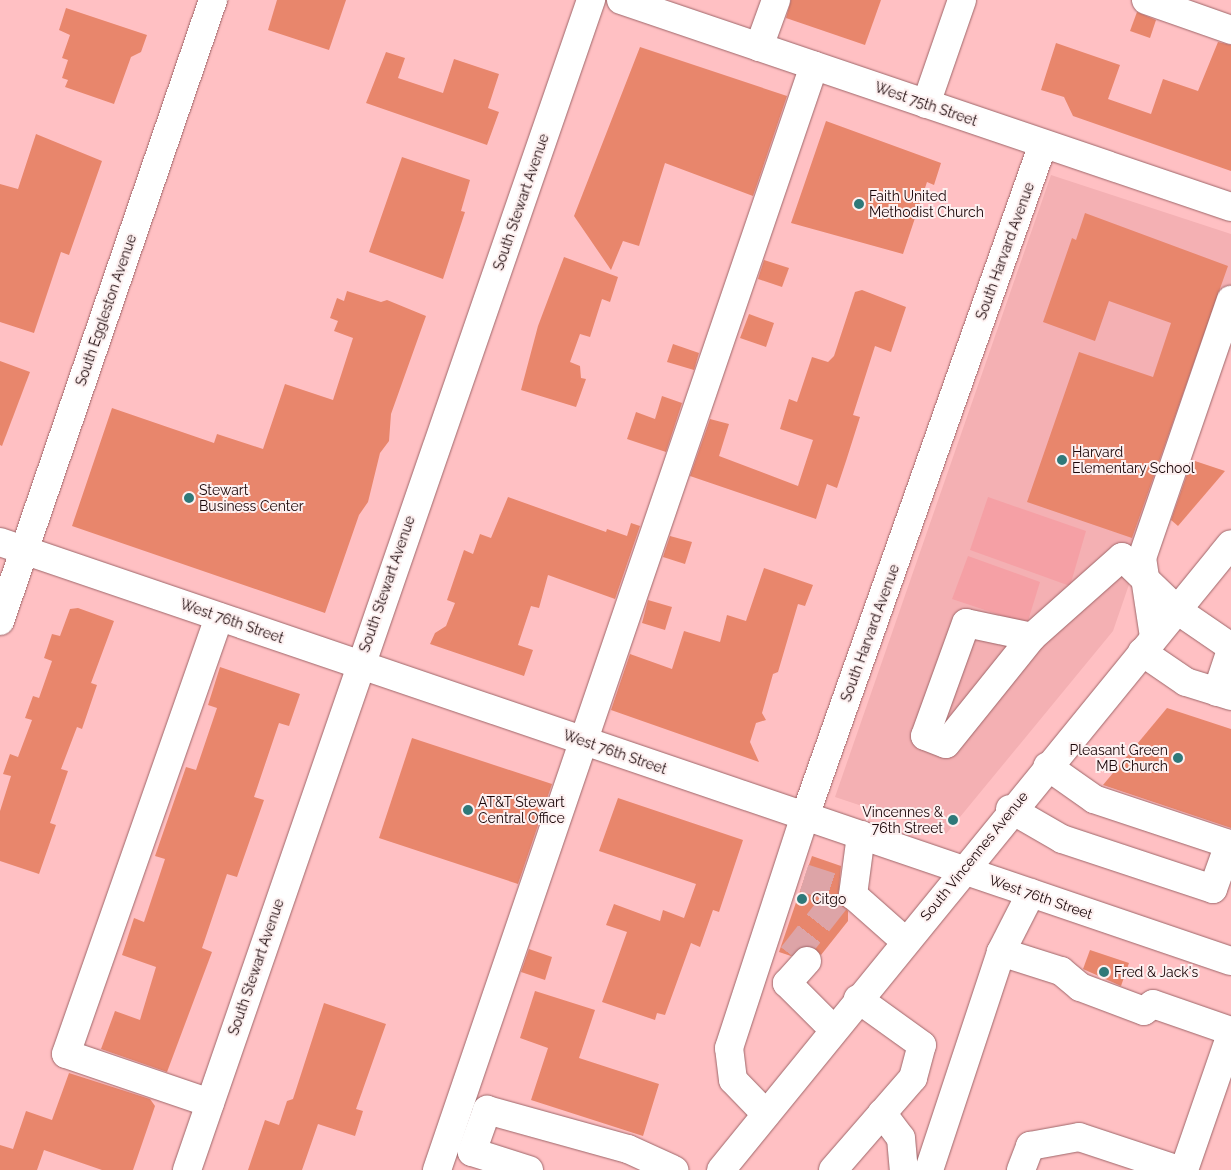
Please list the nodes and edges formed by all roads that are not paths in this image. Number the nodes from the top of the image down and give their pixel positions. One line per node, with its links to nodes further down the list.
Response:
1 (213, 0): 15 (street, South Eggleston Avenue)
2 (591, 0): 23 (street, South Stewart Avenue)
3 (621, 0): 8 (street, West 75th Street)
4 (776, 0): 8 (street)
5 (962, 0): 10 (street)
6 (1150, 1): 7 (street)
7 (1231, 30)
8 (759, 47): 9 (street, West 75th Street)
9 (814, 66): 10 (street, West 75th Street); 25 (street)
10 (926, 104): 11 (street, West 75th Street)
11 (1043, 144): 12 (street, West 75th Street); 28 (street, South Harvard Avenue)
12 (1231, 207)
13 (1231, 300): 16 (street)
14 (1231, 544): 17 (street, South Vincennes Avenue)
15 (12, 546): 18 (street, West 76th Street); 19 (street, South Eggleston Avenue)
16 (1146, 580): 17 (street); 20 (street); 21 (street)
17 (1176, 610): 21 (street, South Vincennes Avenue); 22 (street)
18 (219, 617): 23 (street, West 76th Street); 39 (street)
19 (0, 621)
20 (1032, 637): 20 (street)
21 (1148, 644): 24 (street); 26 (street, South Vincennes Avenue)
22 (1231, 648): 24 (street)
23 (359, 664): 25 (street, West 76th Street); 39 (street, South Stewart Avenue)
24 (1224, 694)
25 (584, 741): 28 (street, West 76th Street); 43 (street)
26 (1047, 766): 27 (street, South Vincennes Avenue); 27 (street)
27 (1010, 810): 30 (street, South Vincennes Avenue)
28 (805, 816): 29 (street, West 76th Street); 40 (street, South Harvard Avenue)
29 (861, 835): 30 (street, West 76th Street); 32 (street)
30 (962, 870): 31 (street, West 76th Street); 32 (street, South Vincennes Avenue)
31 (1031, 893): 33 (street); 35 (street, West 76th Street)
32 (905, 941): 36 (street, South Vincennes Avenue)
33 (1001, 952): 38 (street); 49 (street)
34 (800, 959): 37 (street)
35 (1231, 961)
36 (858, 999): 37 (street, South Vincennes Avenue); 41 (street)
37 (834, 1030): 40 (street, South Vincennes Avenue)
38 (1231, 1033): 52 (street)
39 (210, 1103): 42 (street, South Stewart Avenue)
40 (766, 1114): 46 (street, South Vincennes Avenue)
41 (877, 1119): 47 (street); 48 (street)
42 (187, 1170)
43 (437, 1170)
44 (529, 1170): 45 (street)
45 (674, 1170)
46 (720, 1170)
47 (833, 1170)
48 (904, 1170)
49 (929, 1170)
50 (1021, 1170): 51 (street)
51 (1179, 1170)
52 (1184, 1170)

